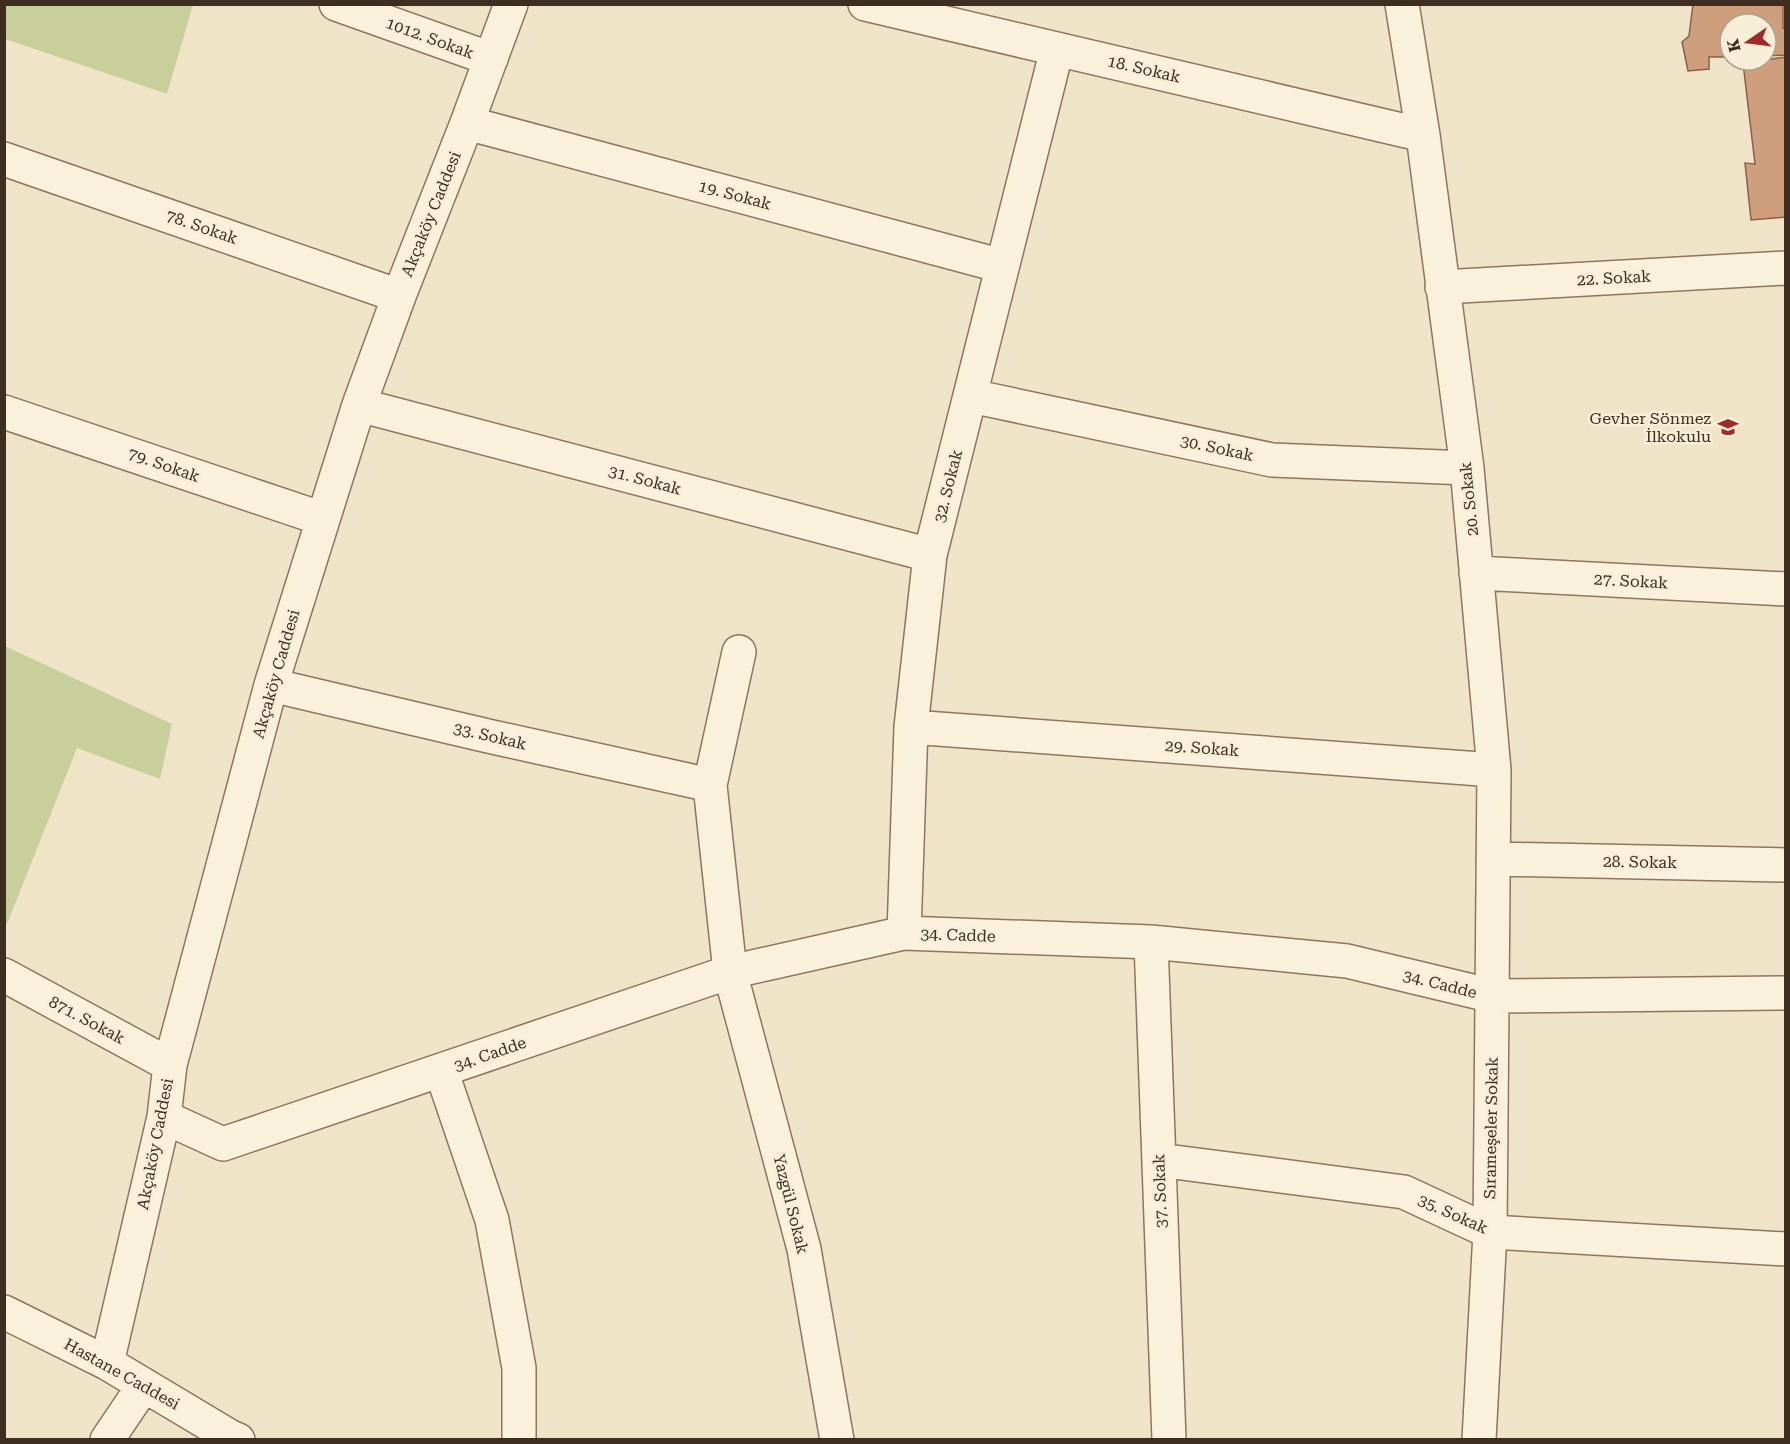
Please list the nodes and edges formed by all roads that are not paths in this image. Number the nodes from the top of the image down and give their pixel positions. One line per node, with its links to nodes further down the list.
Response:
1 (336, 4): 7 (street, 1012. Sokak)
2 (511, 4): 7 (street, Akçaköy Caddesi)
3 (865, 4): 5 (street, 18. Sokak)
4 (1402, 4): 9 (street, 20. Sokak)
5 (914, 10): 6 (street, 18. Sokak)
6 (1057, 49): 9 (street, 18. Sokak); 11 (street, 32. Sokak)
7 (491, 59): 8 (street, Akçaköy Caddesi)
8 (467, 123): 11 (street, 19. Sokak); 14 (street, Akçaköy Caddesi)
9 (1423, 135): 13 (street, 20. Sokak)
10 (4, 159): 14 (street, 78. Sokak)
11 (1002, 266): 15 (street, 32. Sokak)
12 (1785, 268): 13 (street, 22. Sokak)
13 (1442, 287): 18 (street, 20. Sokak)
14 (399, 296): 16 (street, Akçaköy Caddesi)
15 (971, 396): 18 (street, 30. Sokak); 20 (street, 32. Sokak)
16 (359, 405): 19 (street, Akçaköy Caddesi); 20 (street, 31. Sokak)
17 (4, 412): 19 (street, 79. Sokak)
18 (1467, 468): 21 (street, 20. Sokak)
19 (323, 519): 24 (street, Akçaköy Caddesi)
20 (930, 555): 25 (street, 32. Sokak)
21 (1476, 573): 22 (street, 27. Sokak); 26 (street, 20. Sokak)
22 (1785, 589)
23 (740, 652): 27 (street)
24 (271, 685): 27 (street, 33. Sokak); 36 (street, Akçaköy Caddesi)
25 (911, 727): 26 (street, 29. Sokak); 30 (street, 32. Sokak)
26 (1494, 770): 28 (street, 20. Sokak)
27 (710, 784): 32 (street)
28 (1494, 859): 29 (street, 28. Sokak); 35 (street, 20. Sokak)
29 (1785, 865)
30 (904, 933): 31 (street, 34. Cadde); 32 (street, 34. Cadde)
31 (1151, 942): 35 (street, 34. Cadde); 39 (street, 37. Sokak)
32 (730, 972): 37 (street, 34. Cadde); 48 (street, Yazgül Sokak)
33 (4, 975): 36 (street, 871. Sokak)
34 (1785, 993): 35 (street, 34. Cadde)
35 (1493, 996): 40 (street, Sırameşeler Sokak)
36 (170, 1065): 38 (street, Akçaköy Caddesi)
37 (441, 1070): 38 (street, 34. Cadde); 47 (street)
38 (164, 1117): 43 (street, Akçaköy Caddesi)
39 (1159, 1160): 40 (street, 35. Sokak); 49 (street, 37. Sokak)
40 (1490, 1232): 41 (street, 35. Sokak); 50 (street, Sırameşeler Sokak)
41 (1785, 1249)
42 (4, 1312): 43 (street, Hastane Caddesi)
43 (107, 1363): 44 (street, Hastane Caddesi)
44 (144, 1385): 45 (street); 46 (street, Hastane Caddesi)
45 (107, 1440)
46 (238, 1440)
47 (519, 1440)
48 (837, 1440)
49 (1169, 1440)
50 (1479, 1440)

